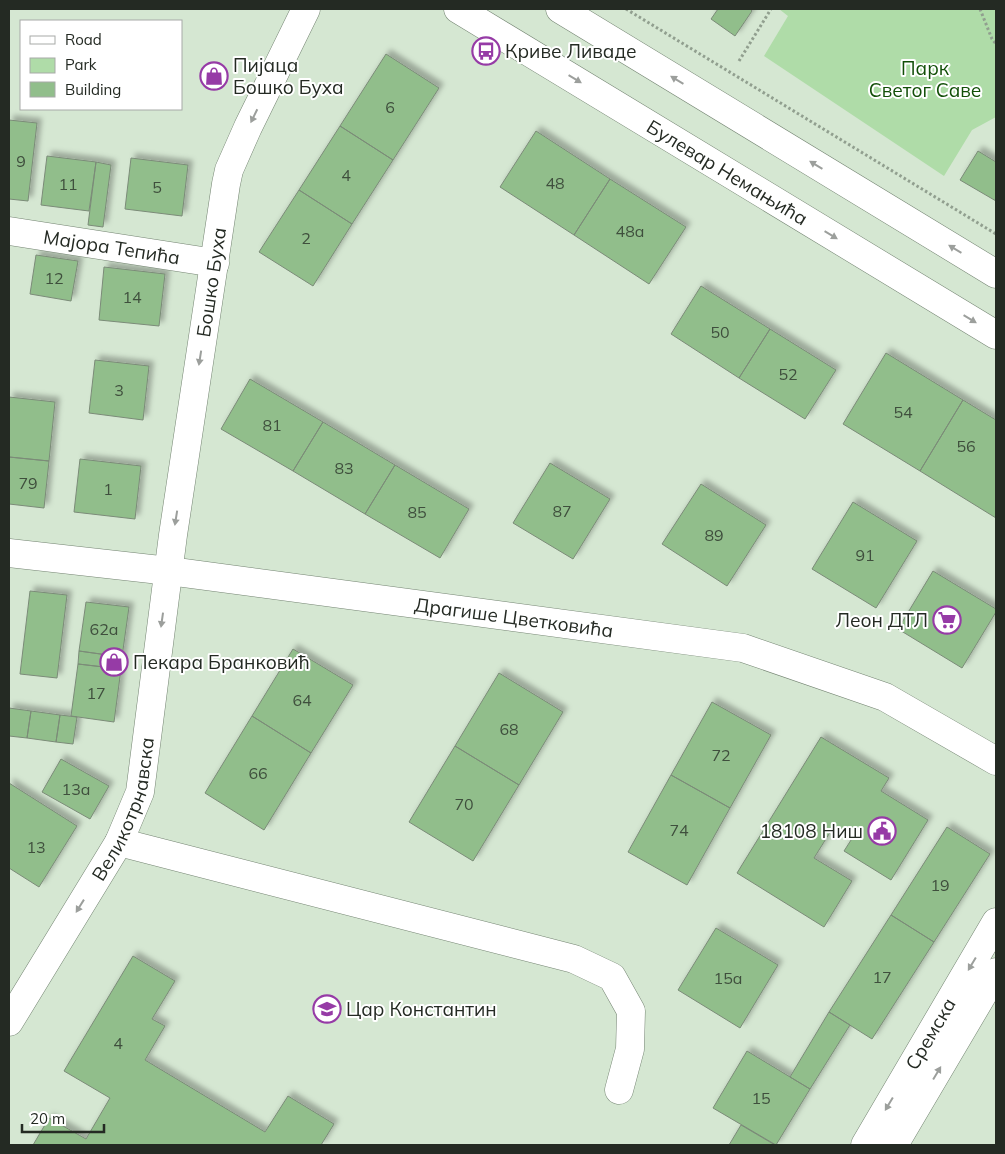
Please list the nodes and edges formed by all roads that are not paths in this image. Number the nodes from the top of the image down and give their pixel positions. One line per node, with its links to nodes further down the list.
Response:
1 (306, 9): 5 (street, Бошко Буха, one-way to 5)
2 (458, 9): 7 (street, Булевар Немањића, one-way to 7)
3 (560, 9): 6 (street, one-way to 3)
4 (9, 231): 5 (street, Мајора Тепића)
5 (215, 262): 9 (street, Бошко Буха, one-way to 9)
6 (996, 274)
7 (996, 335)
8 (9, 553): 9 (street, Драгише Цветковића)
9 (169, 571): 10 (street, Драгише Цветковића); 11 (street, Великотрнавска, one-way to 11)
10 (996, 761)
11 (119, 842): 14 (street, Великотрнавска, one-way to 14); 15 (street)
12 (996, 922): 16 (street, Сремска, one-way to 16)
13 (996, 972): 17 (street, Сремска, one-way to 13)
14 (9, 1022)
15 (619, 1090)
16 (865, 1145)
17 (894, 1145)

